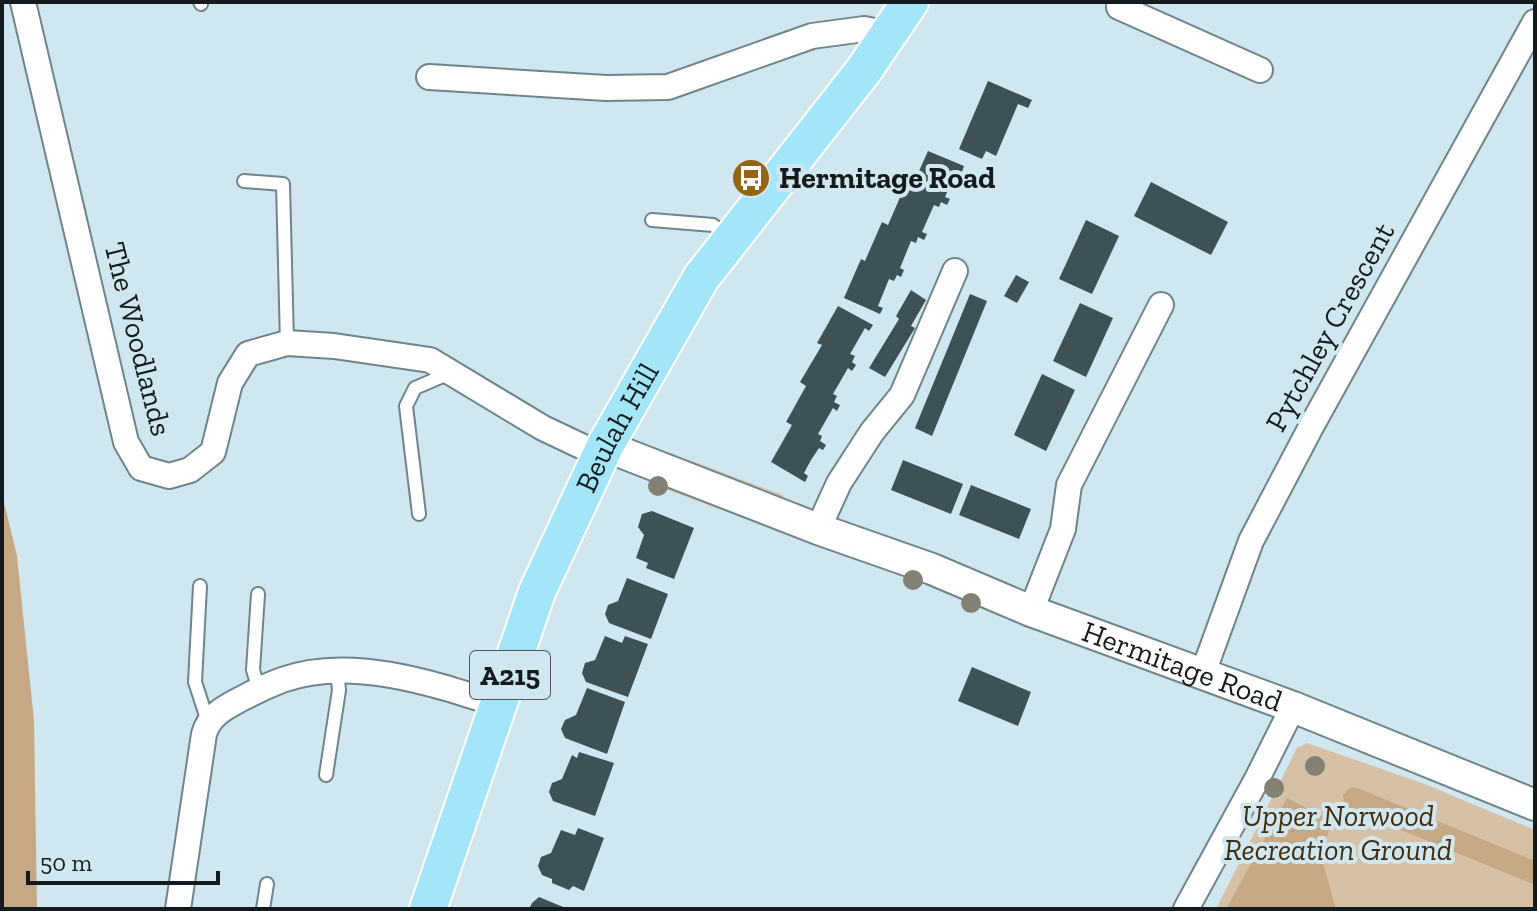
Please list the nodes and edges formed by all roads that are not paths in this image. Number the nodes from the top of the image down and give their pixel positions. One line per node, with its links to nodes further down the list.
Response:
1 (23, 2): 13 (street, The Woodlands)
2 (910, 2): 5 (main road, Beulah Hill / A215)
3 (1117, 4): 6 (street)
4 (1535, 22): 22 (street, Pytchley Crescent)
5 (889, 34): 7 (street); 10 (main road, Beulah Hill / A215)
6 (1260, 70)
7 (429, 77)
8 (244, 181): 13 (lane)
9 (652, 220): 10 (lane)
10 (730, 239): 15 (main road, Beulah Hill / A215)
11 (955, 271): 17 (street)
12 (1161, 305): 20 (street)
13 (287, 343): 14 (street, The Woodlands)
14 (453, 372): 15 (street, The Woodlands); 16 (lane)
15 (603, 450): 17 (street, Hermitage Road); 24 (main road, Beulah Hill / A215)
16 (419, 514)
17 (818, 529): 20 (street, Hermitage Road)
18 (200, 586): 26 (lane)
19 (258, 594): 23 (lane)
20 (1031, 611): 22 (street, Hermitage Road)
21 (337, 671): 23 (street); 24 (street); 27 (lane)
22 (1203, 673): 25 (street, Hermitage Road)
23 (259, 690): 26 (street)
24 (500, 705): 32 (main road, Beulah Hill / A215)
25 (1293, 707): 28 (street, Hermitage Road); 33 (street)
26 (208, 722): 30 (street)
27 (326, 775)
28 (1535, 805)
29 (267, 884): 31 (lane)
30 (178, 909)
31 (263, 909)
32 (428, 909)
33 (1186, 909)

